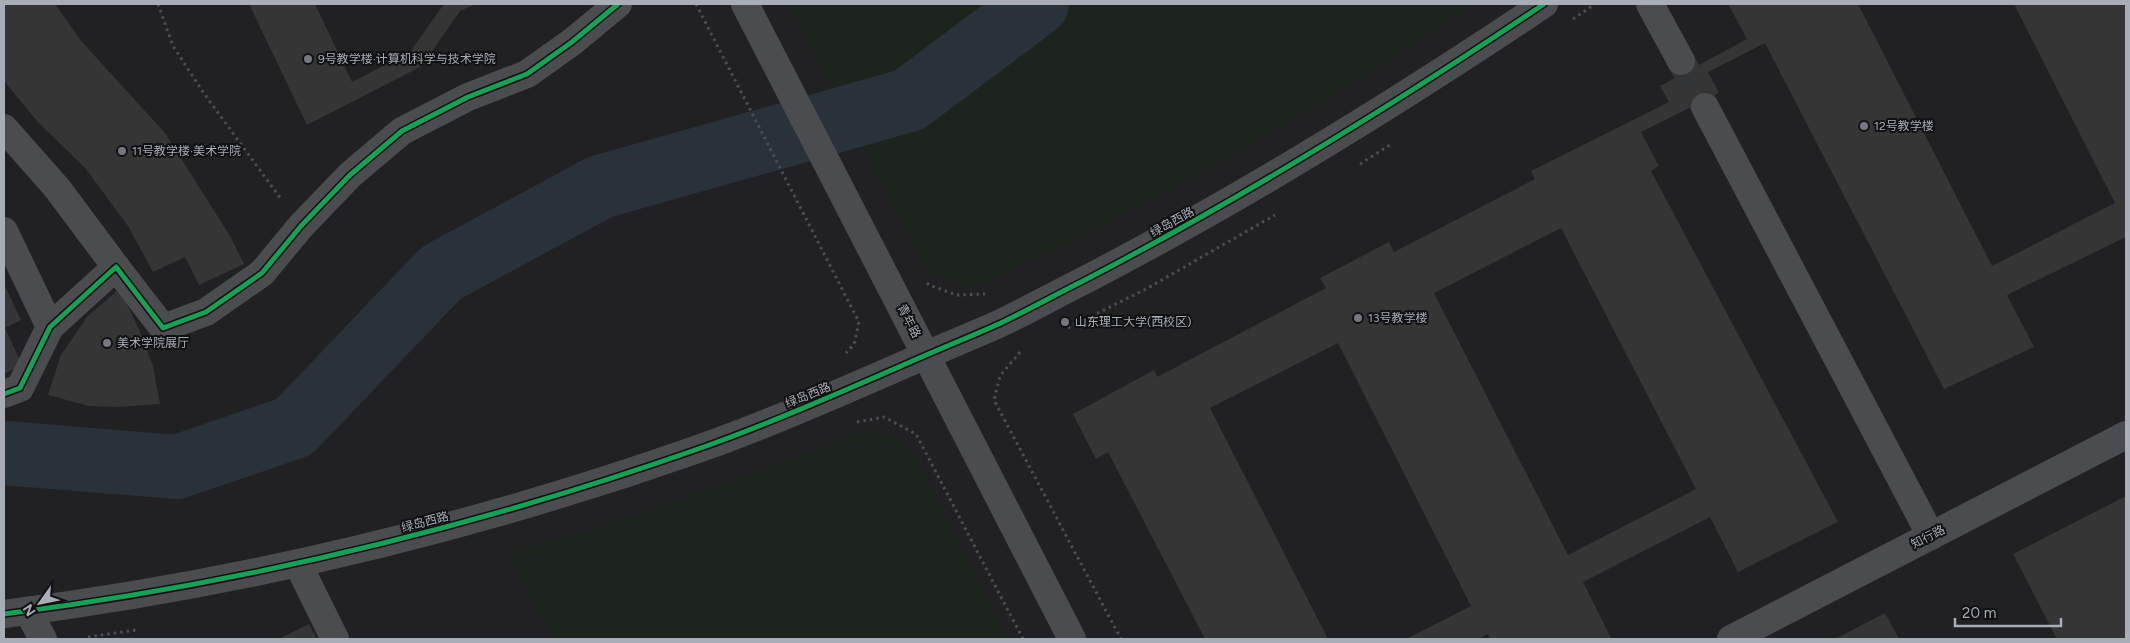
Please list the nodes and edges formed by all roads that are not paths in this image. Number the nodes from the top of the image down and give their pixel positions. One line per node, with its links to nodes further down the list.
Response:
1 (618, 4): 9 (street)
2 (745, 4): 11 (street, 青年路)
3 (1544, 4): 11 (street, 绿岛西路)
4 (1650, 4): 5 (street)
5 (1681, 62)
6 (1705, 107): 14 (street)
7 (4, 128): 9 (street)
8 (4, 231): 10 (street)
9 (116, 267): 10 (street)
10 (50, 327): 12 (street)
11 (926, 355): 15 (street, 绿岛西路); 19 (street, 青年路)
12 (4, 394)
13 (2126, 435): 14 (street, 知行路)
14 (1931, 536): 20 (street, 知行路)
15 (298, 564): 16 (street, 绿岛西路); 18 (street)
16 (16, 612): 17 (street)
17 (43, 639)
18 (335, 639)
19 (1072, 639)
20 (1731, 639)

